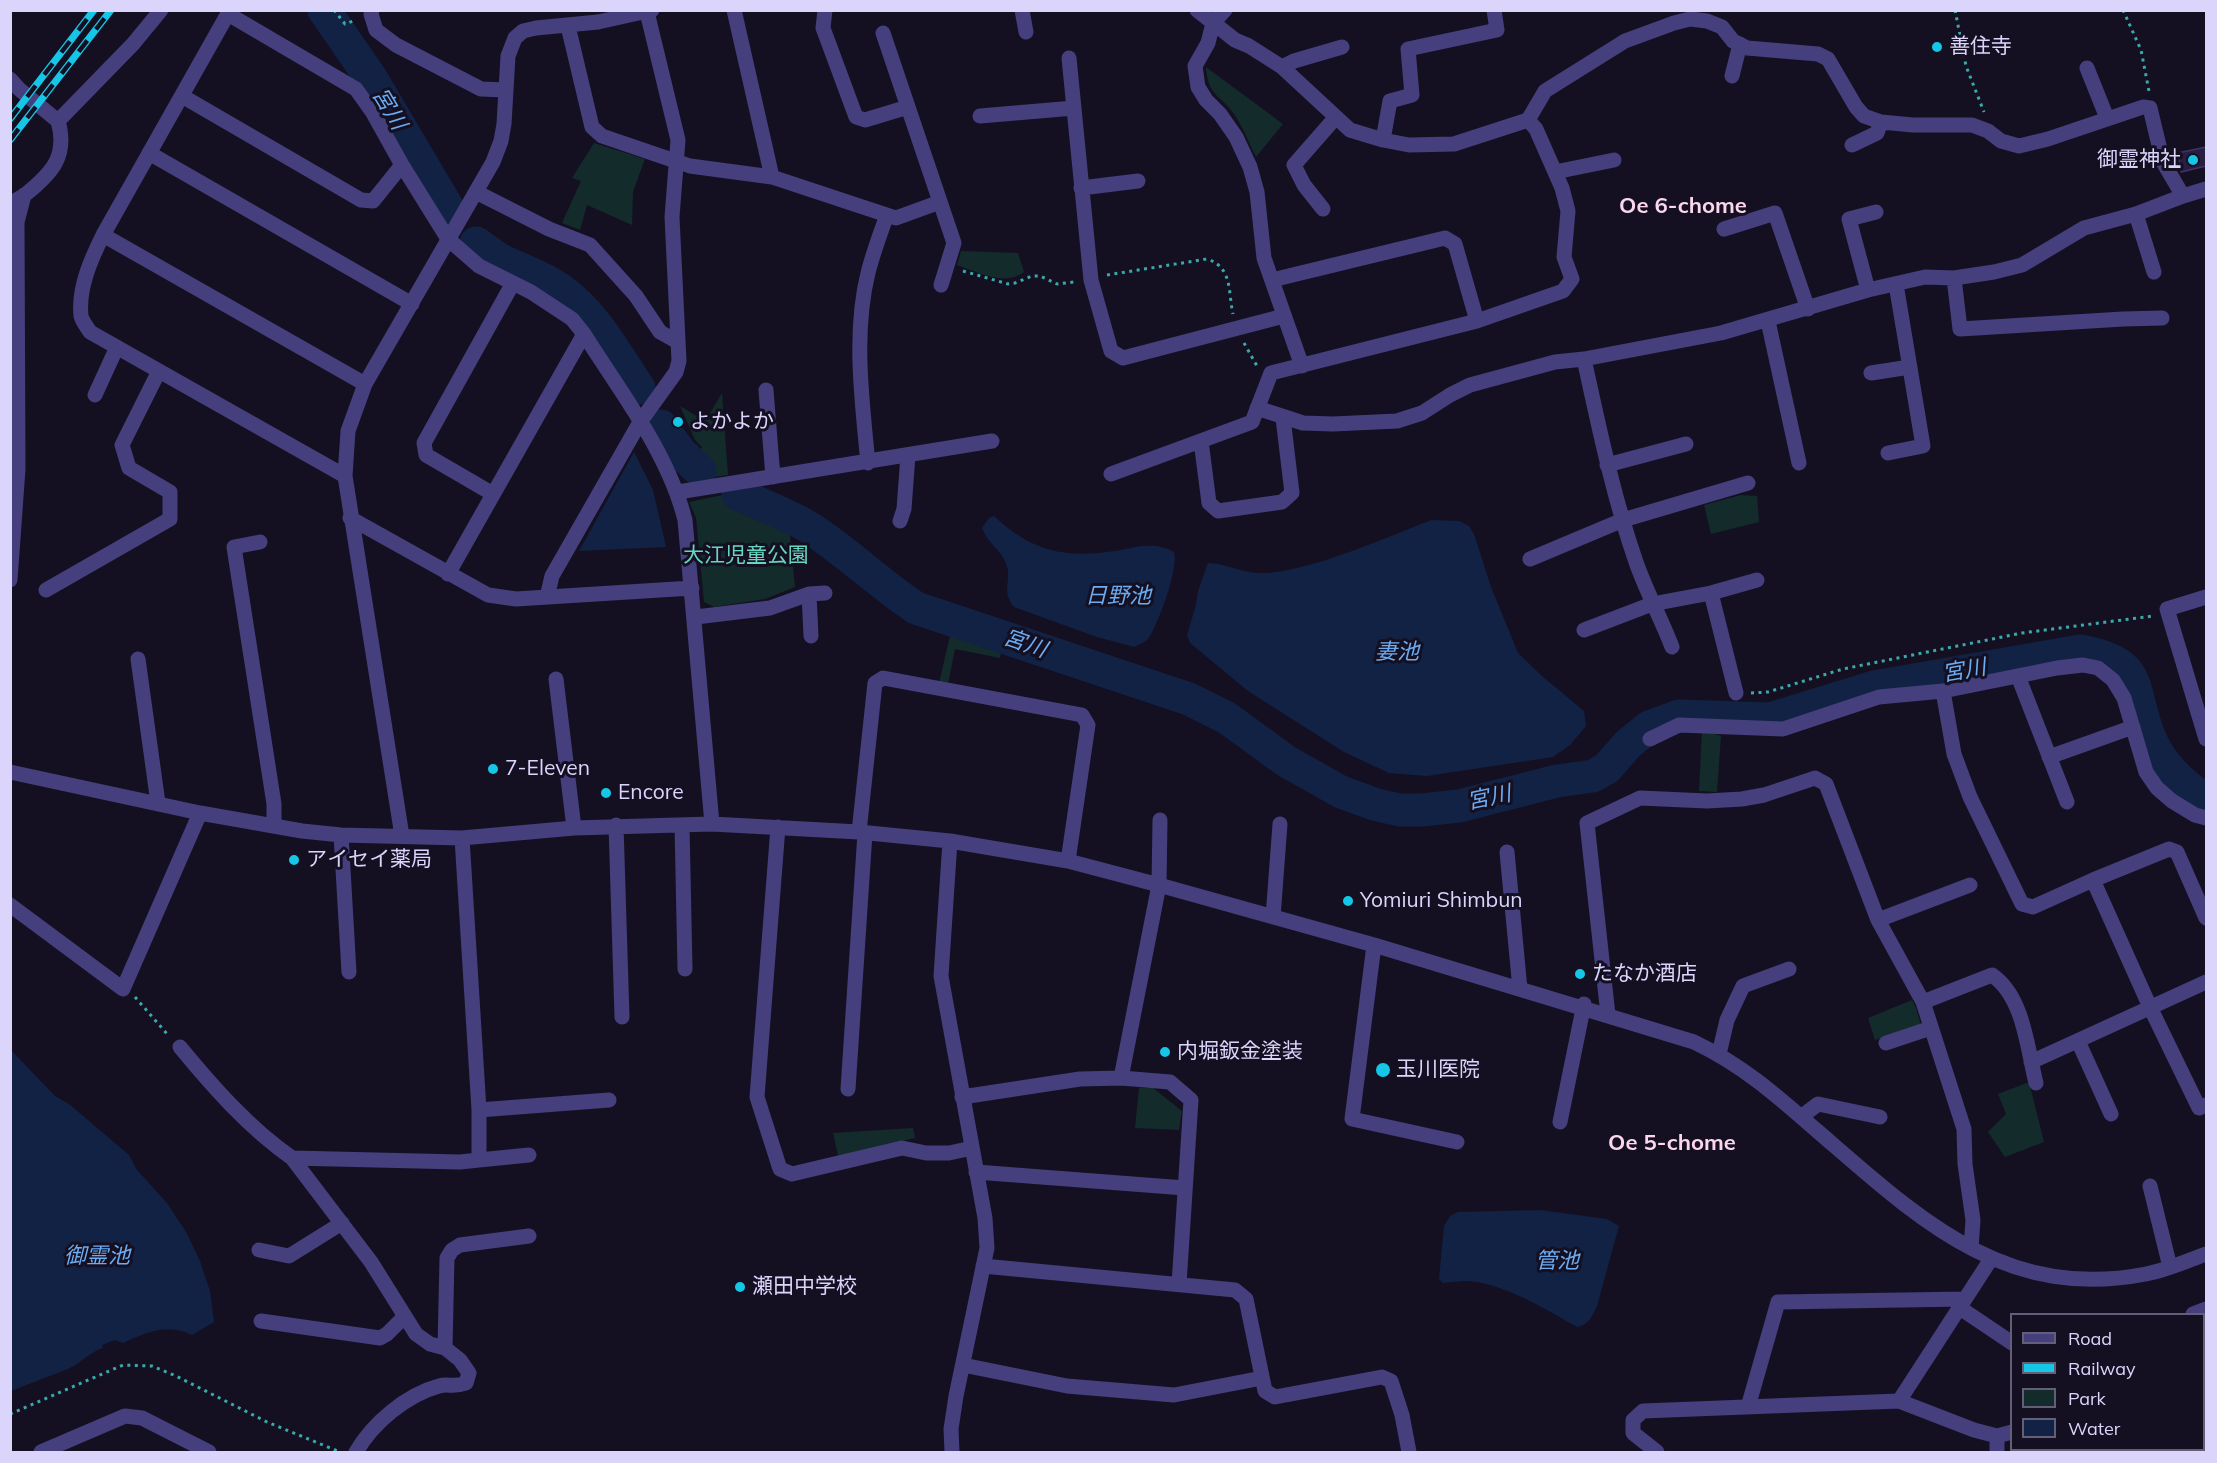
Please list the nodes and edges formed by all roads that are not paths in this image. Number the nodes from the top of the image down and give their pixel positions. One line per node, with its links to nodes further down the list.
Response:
1 (161, 10): 31 (street)
2 (734, 10): 40 (street)
3 (825, 10): 25 (street)
4 (1022, 10): 14 (street)
5 (1197, 10): 12 (street)
6 (1225, 10): 12 (street)
7 (1494, 10): 33 (street)
8 (650, 11): 13 (street); 37 (street)
9 (229, 12): 24 (street); 38 (street)
10 (372, 12): 23 (street)
11 (1672, 17): 16 (street); 30 (street)
12 (1213, 23): 19 (street); 58 (street)
13 (568, 26): 23 (street); 37 (street)
14 (1026, 32)
15 (883, 33): 25 (street)
16 (1740, 44): 21 (street); 32 (street)
17 (1342, 47): 19 (street)
18 (1069, 58): 26 (street)
19 (1282, 68): 28 (street)
20 (2087, 68): 29 (street)
21 (1732, 76)
22 (10, 79): 31 (street)
23 (506, 90): 44 (street)
24 (182, 96): 35 (street); 38 (street)
25 (908, 106): 47 (street)
26 (1074, 108): 27 (street); 42 (street)
27 (980, 116)
28 (1336, 117): 33 (street); 49 (street)
29 (2107, 118): 32 (street); 46 (street)
30 (1528, 120): 33 (street); 39 (street)
31 (58, 121): 45 (street)
32 (1881, 122): 34 (street)
33 (1383, 140)
34 (1852, 145)
35 (149, 153): 54 (street); 63 (street)
36 (1614, 160): 39 (street)
37 (676, 161): 40 (street); 70 (street)
38 (402, 165): 55 (street)
39 (1555, 172): 67 (street)
40 (772, 177): 52 (street)
41 (1138, 181): 42 (street)
42 (1081, 188): 65 (street)
43 (2206, 189): 46 (street)
44 (476, 192): 55 (street); 70 (street)
45 (24, 195): 48 (street); 103 (street)
46 (2183, 196): 51 (street)
47 (940, 202): 52 (street); 61 (street)
48 (10, 205)
49 (1323, 209)
50 (1876, 212): 62 (street)
51 (2136, 214): 56 (street); 57 (street)
52 (886, 215): 88 (street)
53 (1724, 229): 64 (street)
54 (103, 235): 71 (street); 77 (street)
55 (448, 239): 59 (street); 63 (street)
56 (2154, 272)
57 (1954, 278): 60 (street); 66 (street)
58 (1272, 280): 65 (street); 67 (street)
59 (513, 283): 69 (street); 96 (street)
60 (1896, 284): 62 (street); 74 (street)
61 (941, 285)
62 (1868, 291): 64 (street)
63 (412, 304): 77 (street)
64 (1808, 309): 68 (street)
65 (1284, 316): 73 (street)
66 (2162, 318)
67 (1477, 321): 73 (street)
68 (1768, 321): 72 (street); 89 (street)
69 (584, 334): 82 (street); 96 (street)
70 (678, 342): 82 (street)
71 (117, 347): 75 (street); 79 (street)
72 (1584, 358): 81 (street); 90 (street)
73 (1302, 366): 80 (street)
74 (1910, 367): 76 (street); 86 (street)
75 (159, 371): 92 (street); 106 (street)
76 (1871, 373)
77 (365, 384): 92 (street)
78 (766, 390): 93 (street)
79 (95, 395)
80 (1257, 408): 81 (street); 84 (street)
81 (1283, 418): 84 (street)
82 (640, 422): 95 (street); 110 (street)
83 (992, 441): 87 (street)
84 (1201, 441): 91 (street)
85 (1686, 444): 90 (street)
86 (1888, 453)
87 (908, 456): 88 (street); 99 (street)
88 (868, 462): 93 (street)
89 (1800, 463)
90 (1608, 465): 98 (street)
91 (1111, 474)
92 (345, 476): 97 (street)
93 (773, 477): 95 (street)
94 (1748, 483): 98 (street)
95 (678, 492): 105 (street)
96 (493, 494): 102 (street)
97 (350, 518): 102 (street); 141 (street)
98 (1623, 520): 101 (street); 112 (street)
99 (900, 521)
100 (260, 542): 136 (street)
101 (1530, 559)
102 (448, 574): 110 (street)
103 (10, 579)
104 (1757, 580): 107 (street)
105 (692, 588): 110 (street); 113 (street)
106 (46, 590)
107 (1711, 592): 112 (street); 121 (street)
108 (825, 593): 109 (street)
109 (809, 594): 113 (street); 115 (street)
110 (547, 597)
111 (2206, 597): 123 (street)
112 (1652, 604): 114 (street); 116 (street)
113 (696, 617): 132 (street)
114 (1584, 630)
115 (811, 636)
116 (1672, 646)
117 (138, 659): 128 (street)
118 (2018, 676): 120 (street); 122 (street); 125 (street)
119 (556, 679): 138 (street)
120 (1943, 691): 124 (street); 146 (street)
121 (1736, 693)
122 (2133, 727): 125 (street); 130 (street)
123 (2206, 738)
124 (1650, 739)
125 (2049, 757): 127 (street)
126 (10, 772): 128 (street)
127 (2067, 802)
128 (158, 803): 129 (street)
129 (200, 813): 136 (street); 149 (street)
130 (2206, 818)
131 (1160, 820): 147 (street)
132 (712, 824): 135 (street); 137 (street)
133 (1280, 824): 150 (street)
134 (616, 825): 135 (street); 138 (street); 163 (street)
135 (682, 825): 154 (street)
136 (274, 826): 140 (street)
137 (778, 827): 139 (street); 182 (street)
138 (573, 828): 142 (street)
139 (862, 832): 143 (street); 145 (street); 172 (street)
140 (342, 835): 141 (street); 156 (street)
141 (402, 836): 142 (street)
142 (462, 838): 176 (street)
143 (950, 841): 145 (street); 173 (street)
144 (1507, 852): 158 (street)
145 (1068, 861): 147 (street)
146 (2093, 880): 151 (street); 161 (street)
147 (1159, 885): 150 (street); 170 (street)
148 (1970, 885): 152 (street)
149 (10, 905)
150 (1273, 917): 153 (street)
151 (2206, 918)
152 (1878, 920): 159 (street); 162 (street)
153 (1374, 945): 158 (street); 181 (street)
154 (685, 969)
155 (1789, 969): 168 (street)
156 (349, 972)
157 (2206, 982): 161 (street)
158 (1520, 989): 160 (street)
159 (1923, 1002): 164 (street); 169 (street)
160 (1584, 1006): 162 (street); 180 (street)
161 (2150, 1007): 165 (street); 175 (street)
162 (1608, 1015): 168 (street)
163 (622, 1017)
164 (1931, 1028): 166 (street); 191 (street)
165 (2078, 1041): 169 (street); 177 (street)
166 (1886, 1043)
167 (180, 1047): 184 (street)
168 (1719, 1054): 178 (street)
169 (2031, 1062): 171 (street)
170 (1121, 1078): 173 (street); 188 (street)
171 (2036, 1083)
172 (848, 1089)
173 (962, 1097): 182 (street)
174 (609, 1100): 176 (street)
175 (2206, 1105)
176 (479, 1110): 185 (street)
177 (2111, 1114)
178 (1801, 1117): 179 (street); 191 (street)
179 (1880, 1117)
180 (1560, 1122)
181 (1457, 1142)
182 (972, 1148): 186 (street)
183 (529, 1155): 185 (street)
184 (292, 1158): 185 (street); 189 (street)
185 (478, 1160)
186 (976, 1172): 188 (street); 195 (street)
187 (2150, 1186): 196 (street)
188 (1185, 1188): 197 (street)
189 (342, 1223): 192 (street); 199 (street)
190 (529, 1236): 202 (street)
191 (1971, 1248): 194 (street)
192 (259, 1250)
193 (2206, 1254): 196 (street)
194 (1991, 1259): 196 (street); 198 (street)
195 (982, 1266): 197 (street); 203 (street)
196 (2170, 1267)
197 (1179, 1284): 204 (street)
198 (1962, 1304): 201 (street); 205 (street); 206 (street)
199 (404, 1317): 200 (street); 202 (street)
200 (261, 1322)
201 (2010, 1341)
202 (445, 1348): 210 (street)
203 (963, 1365): 204 (street); 211 (street)
204 (1262, 1378): 212 (street)
205 (1899, 1401): 206 (street); 207 (street)
206 (1748, 1407): 213 (street)
207 (2004, 1434): 214 (street)
208 (41, 1452): 209 (street)
209 (209, 1452)
210 (356, 1452)
211 (952, 1452)
212 (1409, 1452)
213 (1657, 1452)
214 (1997, 1452)

